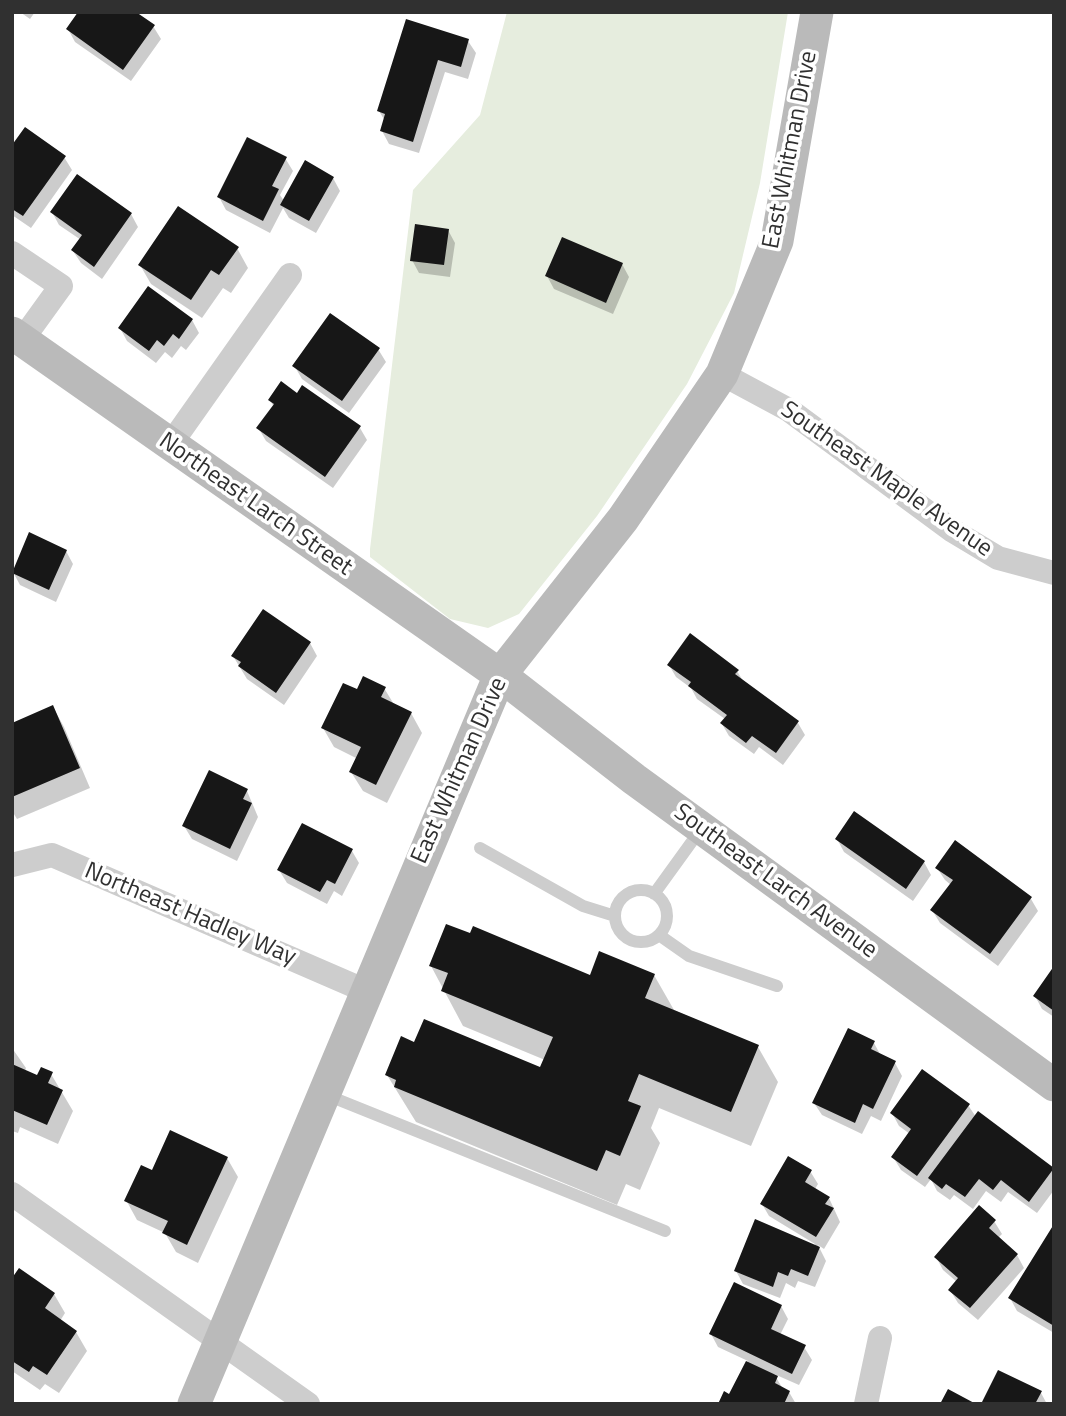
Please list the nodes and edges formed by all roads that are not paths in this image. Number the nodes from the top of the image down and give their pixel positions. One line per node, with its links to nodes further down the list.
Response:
1 (817, 12): 5 (main road, East Whitman Drive)
2 (12, 253): 4 (street)
3 (290, 275): 6 (street)
4 (17, 337): 6 (main road, Northeast Larch Street)
5 (723, 374): 7 (street, Southeast Maple Avenue); 8 (main road, East Whitman Drive)
6 (170, 445): 8 (main road, Northeast Larch Street)
7 (1054, 573)
8 (500, 676): 9 (main road, Southeast Larch Avenue); 16 (main road, East Whitman Drive)
9 (701, 828): 12 (lane); 17 (main road, Southeast Larch Avenue)
10 (480, 848): 13 (lane)
11 (12, 865): 16 (street, Northeast Hadley Way)
12 (654, 894): 13 (lane); 14 (lane)
13 (615, 916): 14 (lane)
14 (659, 935): 15 (lane)
15 (777, 986)
16 (366, 991): 18 (main road, East Whitman Drive)
17 (1054, 1085)
18 (323, 1094): 20 (lane); 22 (main road, East Whitman Drive)
19 (12, 1194): 22 (street)
20 (665, 1231)
21 (880, 1338): 25 (street)
22 (220, 1342): 23 (main road, East Whitman Drive); 24 (street)
23 (194, 1404)
24 (307, 1404)
25 (866, 1404)

